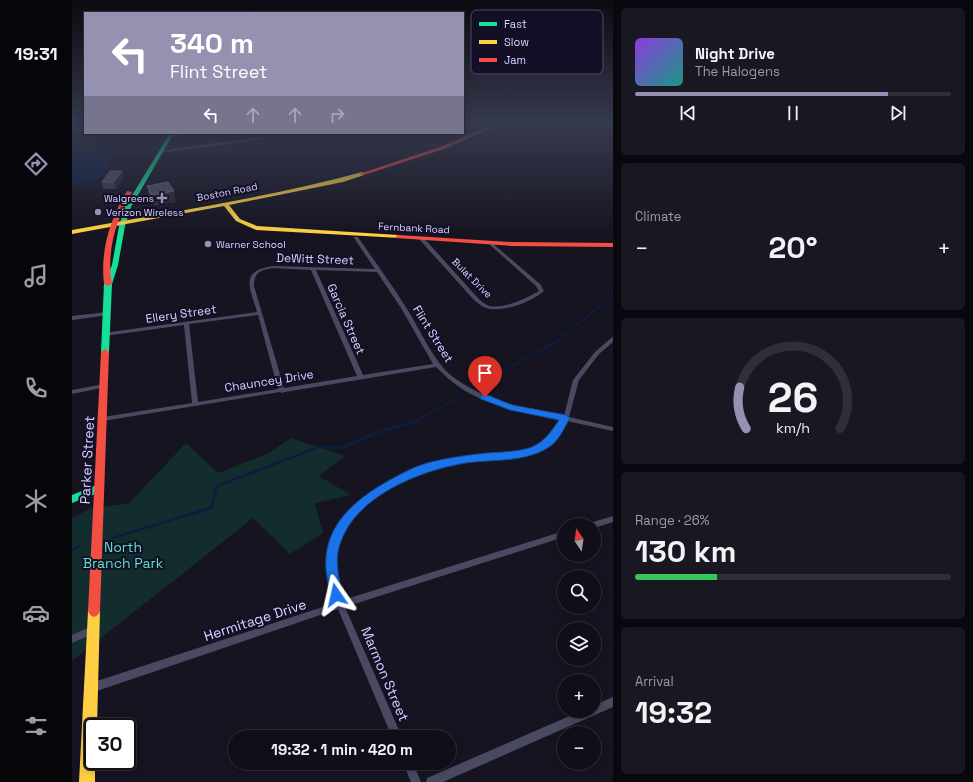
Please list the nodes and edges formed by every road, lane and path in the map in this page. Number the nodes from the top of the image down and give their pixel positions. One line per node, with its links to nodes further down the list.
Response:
1 (155, 160): 4 (main road, Parker Street)
2 (391, 160): 6 (main road, Boston Road)
3 (404, 160): 5 (main road, Boston Road)
4 (126, 203): 6 (main road); 8 (main road, Parker Street); 9 (main road)
5 (225, 204): 7 (main road, Boston Road); 13 (main road, Fernbank Road)
6 (151, 214): 8 (main road, Boston Road)
7 (162, 216): 8 (main road, Boston Road); 14 (main road)
8 (120, 222): 9 (main road, Boston Road); 11 (main road, Boston Road); 14 (main road, Parker Street)
9 (88, 226): 10 (main road, Boston Road)
10 (72, 229)
11 (72, 233): 14 (main road)
12 (356, 238): 18 (street, Flint Street)
13 (421, 238): 15 (main road, Fernbank Road); 15 (street, Bulat Drive)
14 (116, 240): 20 (main road, Parker Street)
15 (491, 243): 16 (main road, Fernbank Road)
16 (613, 245)
17 (313, 269): 18 (street, DeWitt Street); 19 (street, DeWitt Street); 26 (street, Garcia Street)
18 (380, 271): 25 (street, Flint Street)
19 (260, 313): 22 (street, Ellery Street); 28 (street, DeWitt Street)
20 (107, 314): 21 (street); 23 (main road, Parker Street)
21 (72, 318)
22 (186, 324): 23 (street, Ellery Street); 30 (street)
23 (106, 334): 27 (main road, Parker Street)
24 (613, 339): 31 (street)
25 (437, 365): 26 (street, Chauncey Drive); 31 (street, Flint Street)
26 (361, 378): 28 (street, Chauncey Drive)
27 (104, 386): 29 (street); 32 (main road, Parker Street)
28 (282, 391): 30 (street, Chauncey Drive)
29 (72, 392)
30 (195, 404): 32 (street, Chauncey Drive)
31 (566, 418): 33 (street, Flint Street); 39 (street, Marmon Street)
32 (103, 419): 34 (main road, Parker Street)
33 (613, 429)
34 (99, 488): 35 (main road); 40 (main road, Parker Street)
35 (72, 499)
36 (613, 519): 37 (street)
37 (601, 523)
38 (557, 536): 39 (street, Hermitage Drive)
39 (340, 605): 42 (street, Hermitage Drive); 46 (street, Marmon Street)
40 (93, 629): 41 (street); 42 (main road, Parker Street)
41 (72, 639)
42 (91, 688): 48 (main road, Parker Street)
43 (613, 702): 44 (street)
44 (601, 707)
45 (575, 718): 50 (street)
46 (394, 730)
47 (411, 770): 49 (street)
48 (87, 782)
49 (416, 782)
50 (431, 782)

